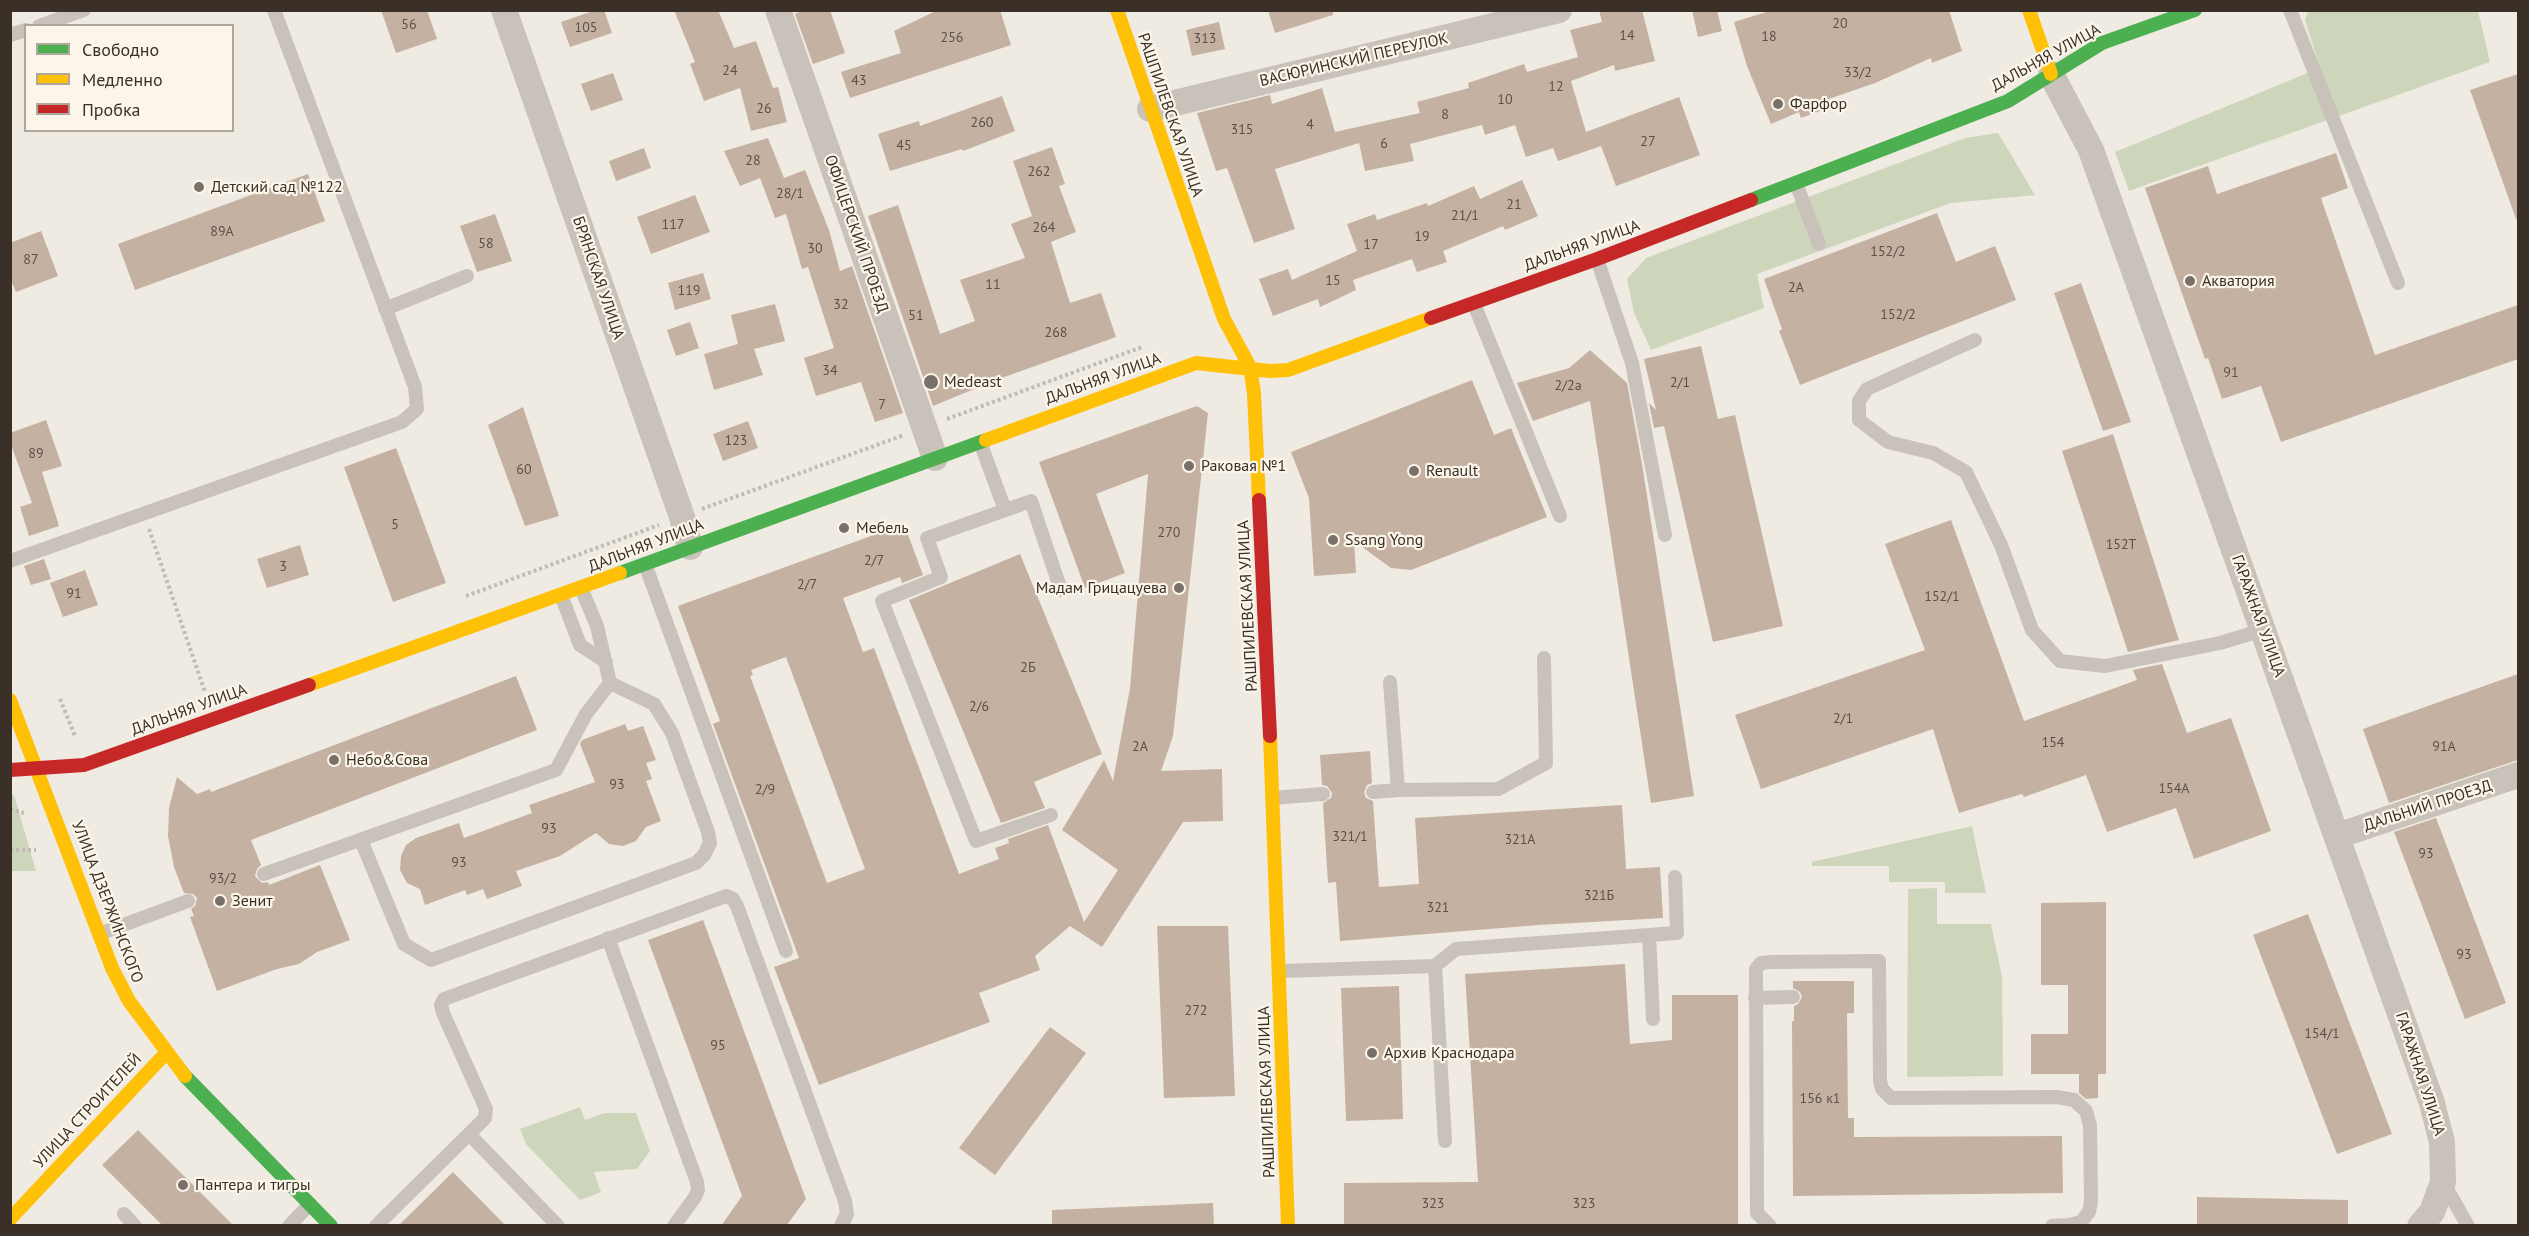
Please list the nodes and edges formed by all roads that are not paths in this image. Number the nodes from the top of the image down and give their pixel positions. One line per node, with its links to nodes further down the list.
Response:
1 (84, 10): 10 (lane)
2 (274, 10): 19 (lane)
3 (504, 10): 27 (street, БРЯНСКАЯ УЛИЦА)
4 (778, 10): 23 (street, ОФИЦЕРСКИЙ ПРОЕЗД)
5 (1117, 10): 12 (street, РАШПИЛЕВСКАЯ УЛИЦА)
6 (1559, 10): 12 (street, ВАСЮРИНСКИЙ ПЕРЕУЛОК)
7 (2029, 10): 11 (street, ГАРАЖНАЯ УЛИЦА)
8 (2195, 10): 11 (street, ДАЛЬНЯЯ УЛИЦА)
9 (2290, 10): 17 (lane)
10 (45, 24)
11 (2051, 74): 13 (street, ДАЛЬНЯЯ УЛИЦА); 33 (street, ГАРАЖНАЯ УЛИЦА)
12 (1150, 109): 21 (street, РАШПИЛЕВСКАЯ УЛИЦА)
13 (1796, 183): 14 (lane); 15 (street, ДАЛЬНЯЯ УЛИЦА)
14 (1819, 244)
15 (1597, 259): 18 (street, ДАЛЬНЯЯ УЛИЦА); 26 (lane)
16 (467, 276): 19 (lane)
17 (2398, 283)
18 (1474, 304): 21 (street, ДАЛЬНЯЯ УЛИЦА); 25 (lane)
19 (385, 309): 28 (lane)
20 (1975, 340): 33 (lane)
21 (1250, 367): 22 (street, ДАЛЬНЯЯ УЛИЦА); 45 (street, РАШПИЛЕВСКАЯ УЛИЦА)
22 (980, 442): 23 (street, ДАЛЬНЯЯ УЛИЦА); 24 (lane)
23 (935, 458): 27 (street, ДАЛЬНЯЯ УЛИЦА)
24 (1005, 510): 31 (lane); 46 (lane)
25 (1560, 516)
26 (1665, 535)
27 (690, 547): 29 (street, ДАЛЬНЯЯ УЛИЦА)
28 (10, 561)
29 (645, 564): 30 (street, ДАЛЬНЯЯ УЛИЦА); 55 (lane)
30 (581, 588): 32 (street, ДАЛЬНЯЯ УЛИЦА); 35 (lane)
31 (1061, 590)
32 (561, 595): 35 (lane); 39 (street, ДАЛЬНЯЯ УЛИЦА)
33 (2263, 630): 47 (street, ГАРАЖНАЯ УЛИЦА)
34 (1544, 658): 42 (lane)
35 (606, 662): 37 (lane)
36 (1390, 682): 42 (lane)
37 (610, 683): 48 (lane); 48 (lane)
38 (10, 700): 39 (street, УЛИЦА ДЗЕРЖИНСКОГО)
39 (38, 769): 40 (street, ДАЛЬНЯЯ УЛИЦА); 52 (street, УЛИЦА ДЗЕРЖИНСКОГО)
40 (10, 770)
41 (2518, 775): 47 (street, ДАЛЬНИЙ ПРОЕЗД)
42 (1398, 790): 43 (lane)
43 (1373, 792)
44 (1323, 794): 45 (lane)
45 (1273, 798): 57 (street, РАШПИЛЕВСКАЯ УЛИЦА)
46 (1051, 815)
47 (2337, 836): 64 (street, ГАРАЖНАЯ УЛИЦА)
48 (361, 840): 49 (lane)
49 (264, 874)
50 (1675, 877): 53 (lane)
51 (188, 901): 52 (lane)
52 (99, 934): 61 (street, УЛИЦА ДЗЕРЖИНСКОГО)
53 (1649, 935): 56 (lane); 60 (lane)
54 (608, 938): 62 (lane); 73 (lane); 74 (lane)
55 (786, 951)
56 (1435, 966): 57 (lane); 63 (lane)
57 (1280, 971): 75 (street, РАШПИЛЕВСКАЯ УЛИЦА)
58 (1793, 997): 59 (lane)
59 (1755, 998): 76 (lane); 77 (lane)
60 (1653, 1019)
61 (166, 1053): 65 (street, УЛИЦА ДЗЕРЖИНСКОГО); 67 (street, УЛИЦА СТРОИТЕЛЕЙ)
62 (469, 1134): 71 (lane); 72 (lane)
63 (1445, 1141)
64 (2443, 1182): 78 (street, ГАРАЖНАЯ УЛИЦА); 79 (lane)
65 (310, 1204): 69 (lane); 70 (street, УЛИЦА ДЗЕРЖИНСКОГО)
66 (124, 1214): 68 (lane)
67 (10, 1219)
68 (135, 1226)
69 (289, 1226)
70 (331, 1226)
71 (376, 1226)
72 (558, 1226)
73 (674, 1226)
74 (841, 1226)
75 (1288, 1226)
76 (1770, 1226)
77 (2052, 1226)
78 (2420, 1226)
79 (2468, 1226)

